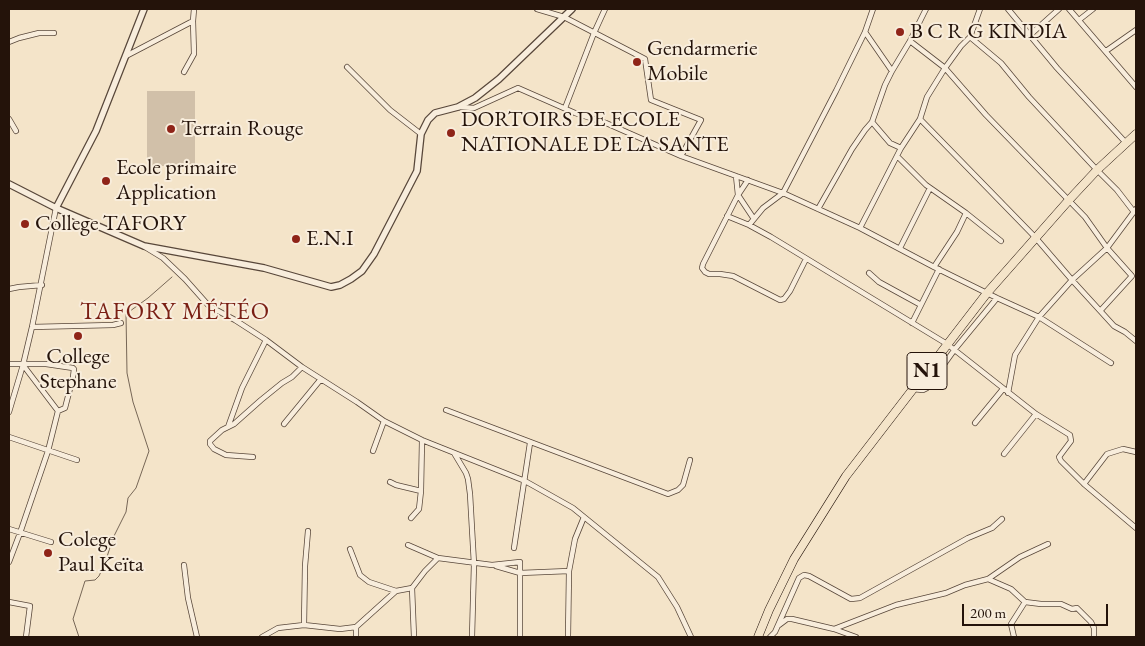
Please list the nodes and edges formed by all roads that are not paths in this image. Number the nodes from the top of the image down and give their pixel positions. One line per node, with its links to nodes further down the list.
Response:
1 (144, 9): 25 (street)
2 (194, 9): 15 (street)
3 (536, 9): 13 (street)
4 (572, 9): 13 (street)
5 (605, 9): 19 (street)
6 (873, 9): 17 (street)
7 (926, 9): 22 (street)
8 (980, 9): 21 (street)
9 (1008, 9): 20 (street)
10 (1059, 9): 20 (street)
11 (1069, 9): 14 (street)
12 (1093, 9): 14 (street)
13 (564, 17): 19 (street); 31 (street)
14 (1079, 20): 24 (street)
15 (193, 21): 25 (street); 29 (street)
16 (1136, 30): 24 (street)
17 (865, 32): 28 (street); 48 (street)
18 (54, 33): 23 (street)
19 (594, 33): 32 (street); 41 (street)
20 (1030, 35): 39 (street)
21 (970, 37): 27 (street); 43 (street)
22 (910, 41): 27 (street); 28 (street)
23 (9, 42)
24 (1106, 51): 30 (street)
25 (125, 57): 51 (street)
26 (347, 68): 37 (street)
27 (945, 68): 34 (street); 50 (street)
28 (892, 71): 35 (street)
29 (184, 72)
30 (1136, 87)
31 (458, 107): 32 (street); 37 (street)
32 (565, 108): 41 (street)
33 (9, 119): 36 (street)
34 (920, 119): 40 (street); 59 (street)
35 (872, 122): 40 (street); 52 (street)
36 (16, 130)
37 (421, 134): 61 (street)
38 (1136, 134): 39 (highway, N1)
39 (1126, 144): 43 (highway, N1)
40 (901, 148): 42 (street)
41 (681, 156): 44 (street)
42 (897, 156): 47 (street); 58 (street)
43 (1097, 170): 50 (highway, N1); 53 (street)
44 (736, 176): 45 (street); 49 (street)
45 (748, 180): 48 (street); 49 (street)
46 (9, 184): 51 (street)
47 (930, 188): 54 (street); 62 (street)
48 (783, 193): 52 (street); 56 (street)
49 (738, 195): 55 (street); 56 (street)
50 (1069, 200): 59 (highway, N1); 63 (street)
51 (56, 208): 61 (street); 69 (street)
52 (818, 209): 58 (street)
53 (1135, 210): 63 (street)
54 (966, 213): 60 (street); 65 (street)
55 (728, 216): 57 (street); 64 (street)
56 (754, 219): 57 (street)
57 (749, 225): 64 (street)
58 (860, 228): 62 (street)
59 (1035, 237): 68 (street); 71 (highway, N1)
60 (1001, 241)
61 (144, 246): 79 (street)
62 (900, 248): 65 (street)
63 (1107, 248): 67 (street); 68 (street)
64 (806, 259): 77 (street)
65 (936, 268): 71 (street); 73 (street)
66 (869, 273): 73 (street)
67 (1134, 277): 74 (street)
68 (1072, 280): 74 (street); 75 (street)
69 (42, 284): 70 (street); 78 (street)
70 (9, 289)
71 (987, 293): 72 (street); 81 (highway, N1)
72 (997, 298): 75 (street); 82 (street)
73 (921, 305): 77 (street)
74 (1101, 310): 80 (street)
75 (1040, 317): 83 (street); 89 (street)
76 (121, 322): 78 (street)
77 (912, 323): 81 (street)
78 (32, 327): 85 (street)
79 (266, 340): 86 (street); 97 (street)
80 (1136, 340)
81 (947, 344): 82 (street); 88 (highway, N1)
82 (955, 349): 88 (street); 89 (street)
83 (1111, 363)
84 (9, 364): 85 (street)
85 (23, 365): 91 (street); 91 (street); 92 (street)
86 (302, 367): 87 (street); 97 (street)
87 (321, 380): 94 (street); 96 (street)
88 (912, 389): 152 (highway, N1)
89 (1006, 391): 93 (street); 95 (street)
90 (446, 410): 100 (street)
91 (58, 411): 102 (street)
92 (9, 412)
93 (1036, 414): 105 (street); 111 (street)
94 (384, 421): 99 (street); 101 (street)
95 (975, 423)
96 (284, 424)
97 (228, 427): 106 (street)
98 (9, 437): 102 (street)
99 (422, 440): 104 (street); 112 (street)
100 (530, 443): 108 (street); 109 (street)
101 (373, 450)
102 (48, 451): 107 (street); 119 (street)
103 (1136, 452): 111 (street)
104 (454, 453): 109 (street); 127 (street)
105 (1004, 454)
106 (253, 458)
107 (77, 460)
108 (690, 460)
109 (524, 481): 114 (street); 123 (street)
110 (390, 482): 112 (street)
111 (1084, 484): 116 (street)
112 (422, 491): 113 (street)
113 (411, 518)
114 (584, 518): 130 (street); 151 (street)
115 (1002, 519): 137 (street)
116 (1136, 528)
117 (9, 529): 119 (street)
118 (308, 530): 139 (street)
119 (20, 533): 120 (street); 126 (street)
120 (51, 542)
121 (1048, 544): 132 (street)
122 (408, 545): 125 (street)
123 (514, 548)
124 (350, 550): 134 (street)
125 (438, 558): 127 (street); 133 (street)
126 (9, 562)
127 (474, 564): 129 (street); 148 (street)
128 (184, 565): 144 (street)
129 (492, 565): 131 (street); 131 (street)
130 (569, 571): 131 (street); 150 (street)
131 (520, 574): 149 (street)
132 (988, 579): 136 (street); 142 (street)
133 (412, 588): 134 (street); 147 (street)
134 (396, 591): 141 (street)
135 (9, 602): 143 (street)
136 (1025, 602): 155 (street); 156 (street)
137 (782, 615): 138 (street); 140 (street)
138 (787, 619): 140 (street); 142 (street)
139 (304, 625): 141 (street); 145 (street)
140 (778, 626): 153 (street)
141 (356, 627): 146 (street)
142 (834, 629): 154 (street)
143 (26, 637)
144 (197, 637)
145 (262, 637)
146 (356, 637)
147 (414, 637)
148 (472, 637)
149 (520, 637)
150 (568, 637)
151 (691, 637)
152 (758, 637)
153 (770, 637)
154 (856, 637)
155 (1014, 637)
156 (1094, 637)

